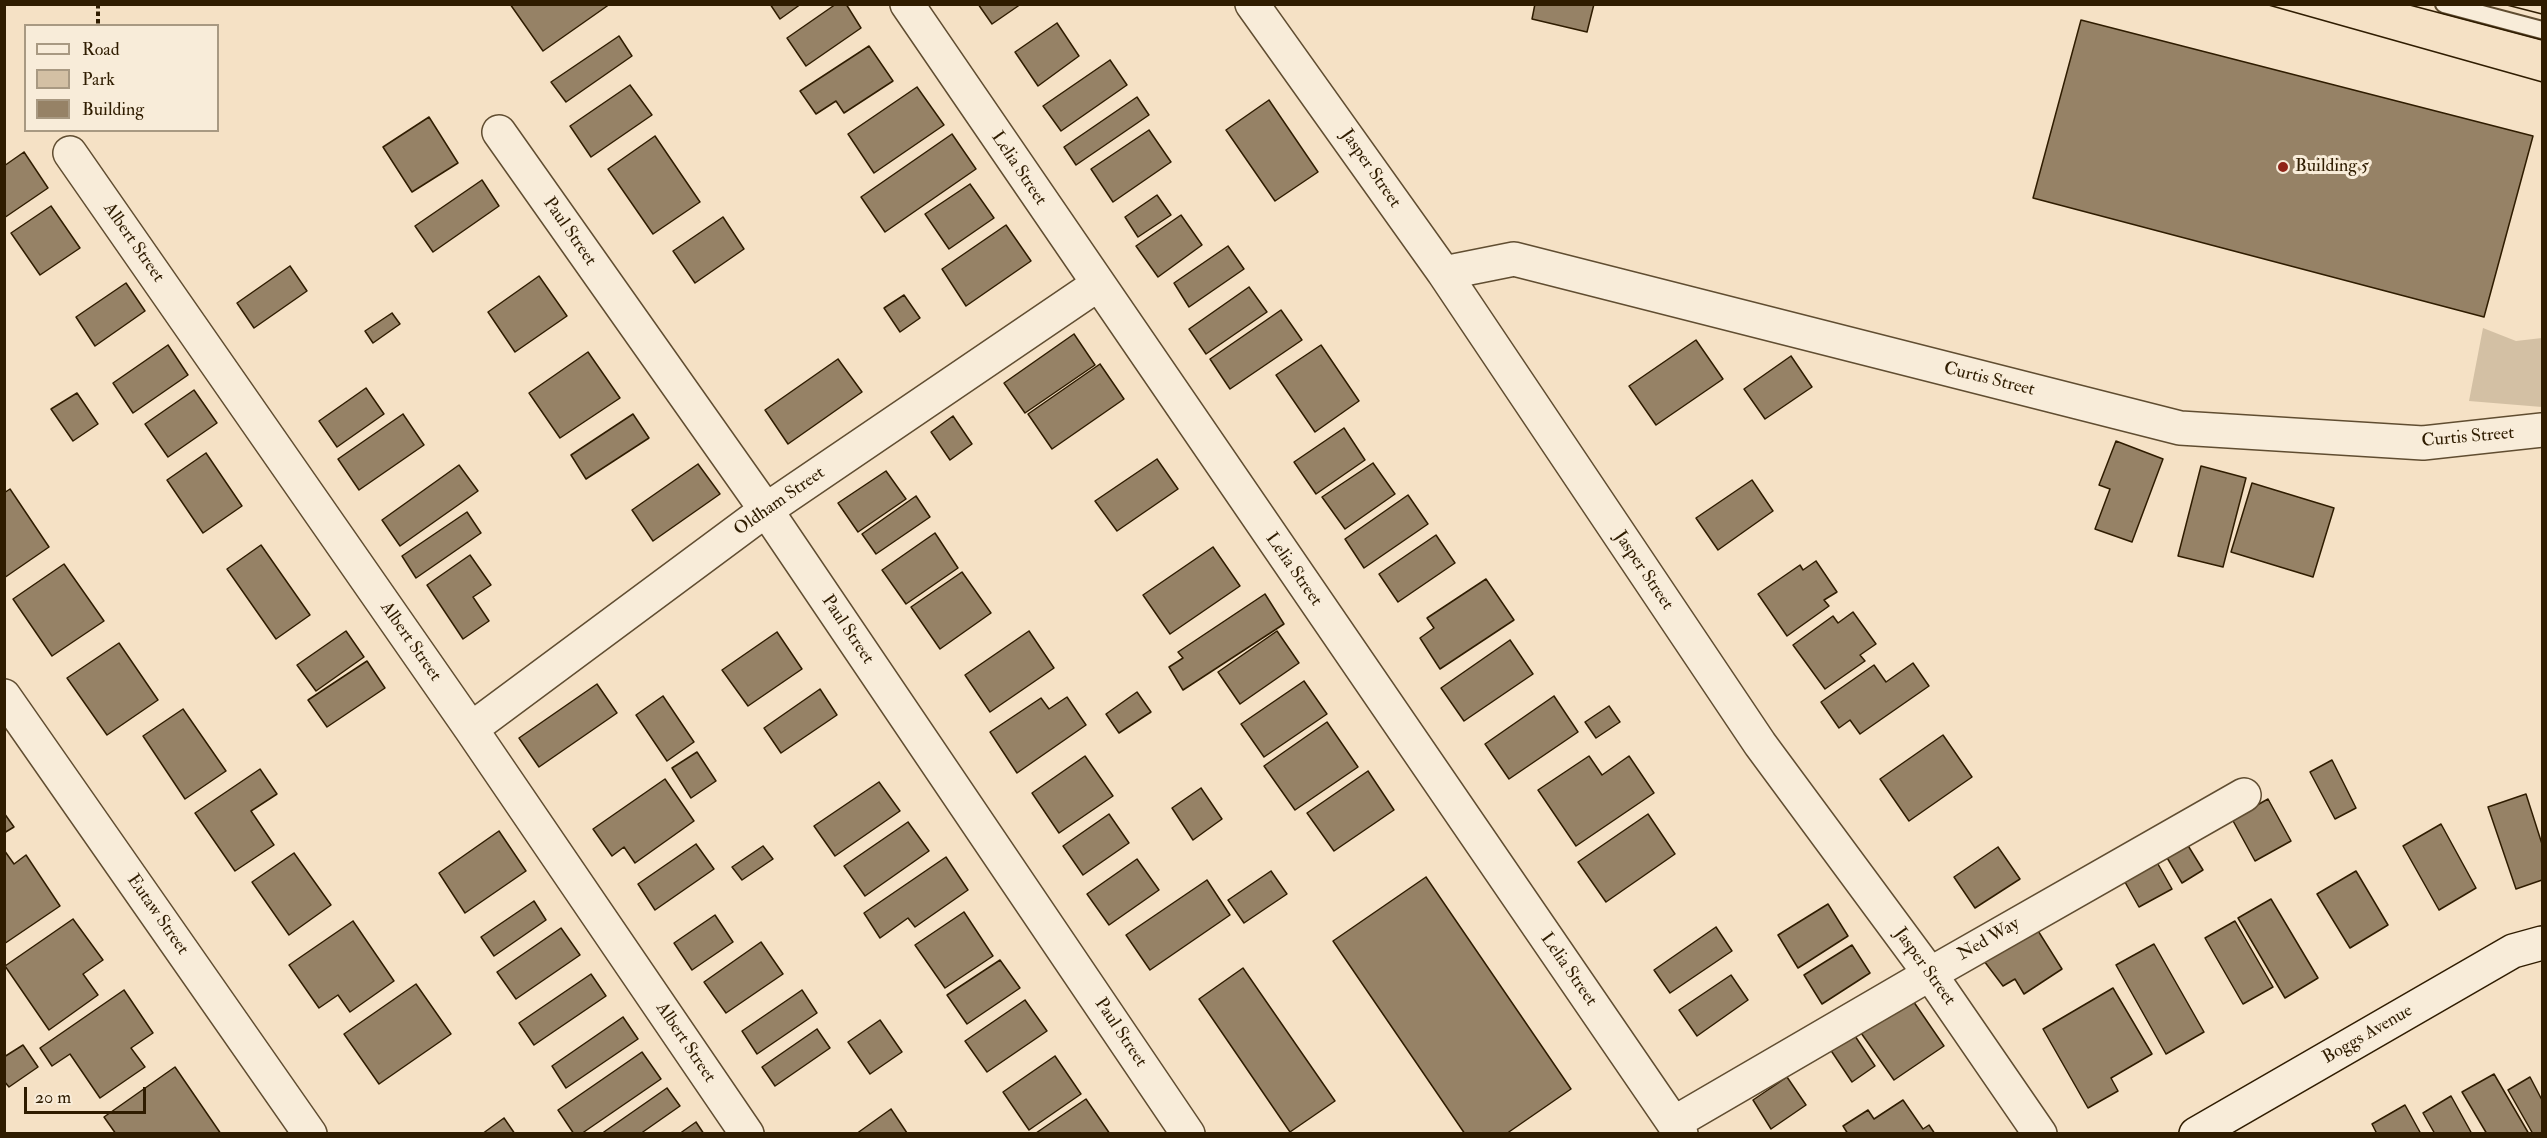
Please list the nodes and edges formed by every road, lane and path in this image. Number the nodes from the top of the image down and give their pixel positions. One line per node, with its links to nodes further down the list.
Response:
1 (98, 4): 5 (path)
2 (907, 4): 10 (street, Lelia Street)
3 (1252, 4): 9 (street, Jasper Street)
4 (2444, 4): 6 (lane)
5 (98, 24)
6 (2542, 30)
7 (499, 132): 12 (street, Paul Street)
8 (70, 153): 14 (street, Albert Street)
9 (1444, 273): 11 (street, Curtis Street); 17 (street, Jasper Street)
10 (1097, 285): 12 (street, Oldham Street); 18 (street, Lelia Street)
11 (2542, 430)
12 (766, 510): 14 (street, Oldham Street); 21 (street, Paul Street)
13 (4, 696): 19 (street, Eutaw Street)
14 (471, 729): 20 (street, Albert Street)
15 (2244, 795): 17 (street, Ned Way)
16 (2542, 943): 23 (street, Boggs Avenue)
17 (1930, 974): 18 (street, Ned Way); 22 (street, Jasper Street)
18 (1677, 1128)
19 (310, 1134)
20 (747, 1134)
21 (1188, 1134)
22 (2040, 1134)
23 (2196, 1134)

